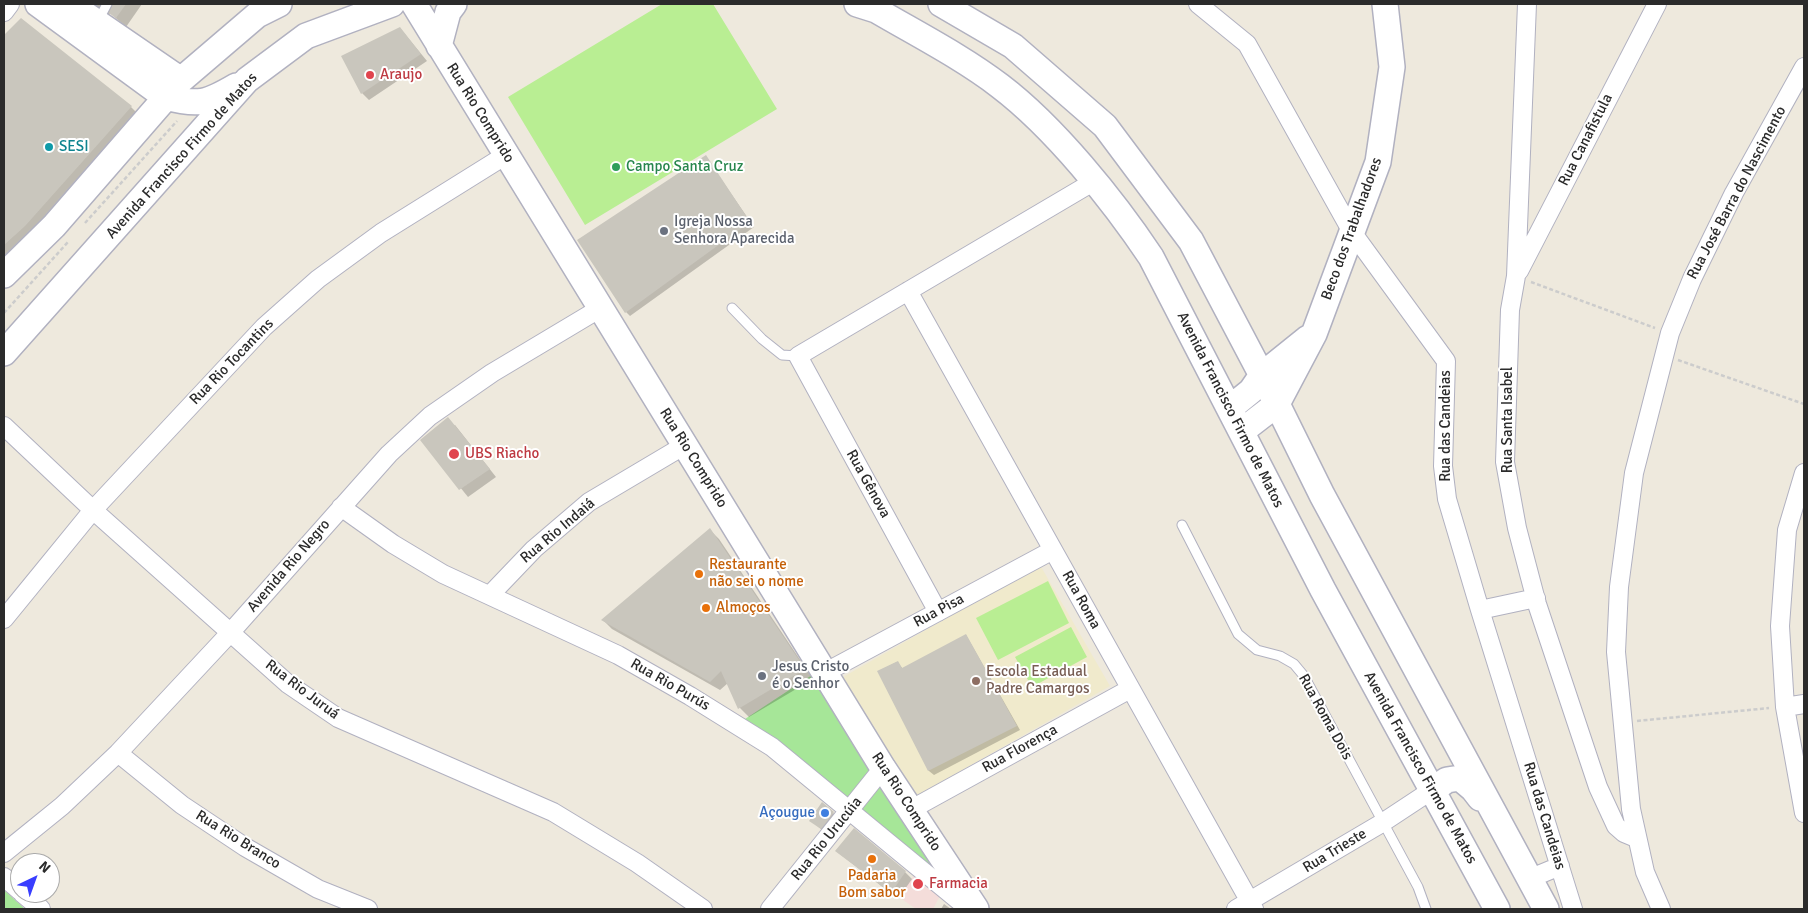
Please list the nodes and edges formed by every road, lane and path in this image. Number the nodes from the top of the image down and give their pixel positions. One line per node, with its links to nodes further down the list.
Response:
1 (10, 4): 14 (street)
2 (38, 4): 19 (street)
3 (70, 4): 15 (street)
4 (279, 4): 19 (street)
5 (392, 4): 18 (street, Avenida Francisco Firmo de Matos)
6 (414, 4): 16 (street, Rua Rio Comprido)
7 (454, 4): 16 (street)
8 (857, 4): 21 (street, Avenida Francisco Firmo de Matos)
9 (941, 4): 33 (street)
10 (1198, 4): 22 (street, Rua das Candeias)
11 (1385, 4): 22 (street, Beco dos Trabalhadores)
12 (1527, 4): 24 (street, Rua Santa Isabel)
13 (1657, 4): 24 (street, Rua Canafistula)
14 (4, 12)
15 (102, 13): 19 (street)
16 (439, 46): 20 (street, Rua Rio Comprido)
17 (1804, 67): 28 (street, Rua José Barra do Nascimento)
18 (247, 80): 19 (street); 30 (street, Avenida Francisco Firmo de Matos)
19 (173, 89): 23 (street)
20 (506, 155): 27 (street, Rua Rio Comprido); 42 (street, Rua Rio Tocantins)
21 (1094, 182): 25 (street); 36 (street, Avenida Francisco Firmo de Matos)
22 (1352, 232): 29 (street, Beco dos Trabalhadores); 47 (street, Rua das Candeias)
23 (4, 274)
24 (1516, 276): 28 (path); 46 (street, Rua Santa Isabel)
25 (908, 291): 32 (street); 44 (street, Rua Roma)
26 (732, 308): 32 (lane)
27 (600, 309): 39 (street, Rua Rio Comprido); 41 (street, Avenida Rio Negro)
28 (1670, 333): 31 (street, Rua José Barra do Nascimento)
29 (1314, 334): 33 (street); 34 (street, Beco dos Trabalhadores)
30 (4, 352)
31 (1664, 355): 35 (path); 55 (street, Rua José Barra do Nascimento)
32 (798, 356): 48 (street, Rua Gênova)
33 (1262, 375): 34 (street); 36 (street)
34 (1278, 404): 38 (street, Beco dos Trabalhadores); 63 (street)
35 (1804, 404)
36 (1230, 408): 38 (street, Avenida Francisco Firmo de Matos)
37 (4, 426): 42 (street, Rua Rio Juruá)
38 (1242, 431): 58 (street, Avenida Francisco Firmo de Matos)
39 (685, 445): 45 (street, Rua Rio Indaiá); 51 (street, Rua Rio Comprido)
40 (1804, 473): 54 (street)
41 (341, 507): 45 (street, Rua Rio Purús); 50 (street, Avenida Rio Negro)
42 (93, 510): 49 (street, Rua Rio Tocantins); 50 (street, Rua Rio Juruá)
43 (1182, 525): 62 (lane, Rua Roma Dois)
44 (1053, 550): 48 (street, Rua Pisa); 52 (street, Rua Roma)
45 (490, 595): 59 (street, Rua Rio Purús)
46 (1536, 598): 47 (street); 64 (street, Rua Santa Isabel)
47 (1480, 610): 66 (street, Rua das Candeias)
48 (938, 612): 51 (street, Rua Pisa)
49 (4, 619)
50 (230, 633): 56 (street, Avenida Rio Negro); 70 (street, Rua Rio Juruá)
51 (826, 672): 57 (street, Rua Rio Comprido)
52 (1130, 689): 60 (street, Rua Florença); 68 (street, Rua Roma)
53 (1804, 704): 54 (street)
54 (1785, 707): 55 (path); 61 (street)
55 (1621, 723): 64 (street, Rua José Barra do Nascimento)
56 (118, 753): 65 (street, Avenida Rio Negro); 69 (street, Rua Rio Branco)
57 (883, 768): 59 (street, Rua Rio Urucúia); 60 (street, Rua Rio Comprido)
58 (1432, 790): 62 (street, Rua Trieste); 63 (street); 75 (street, Avenida Francisco Firmo de Matos)
59 (851, 810): 71 (street, Rua Rio Urucúia); 72 (street, Rua Rio Purús)
60 (910, 810): 73 (street, Rua Rio Comprido)
61 (1804, 813)
62 (1382, 822): 68 (street, Rua Trieste); 74 (lane, Rua Roma Dois)
63 (1507, 837): 67 (street)
64 (1636, 838): 78 (street, Rua José Barra do Nascimento)
65 (4, 853)
66 (1560, 866): 67 (street); 77 (street, Rua das Candeias)
67 (1531, 878): 76 (street)
68 (1246, 907)
69 (368, 909)
70 (703, 909)
71 (770, 909)
72 (969, 909)
73 (976, 909)
74 (1426, 909)
75 (1498, 909)
76 (1546, 909)
77 (1573, 909)
78 (1661, 909)

